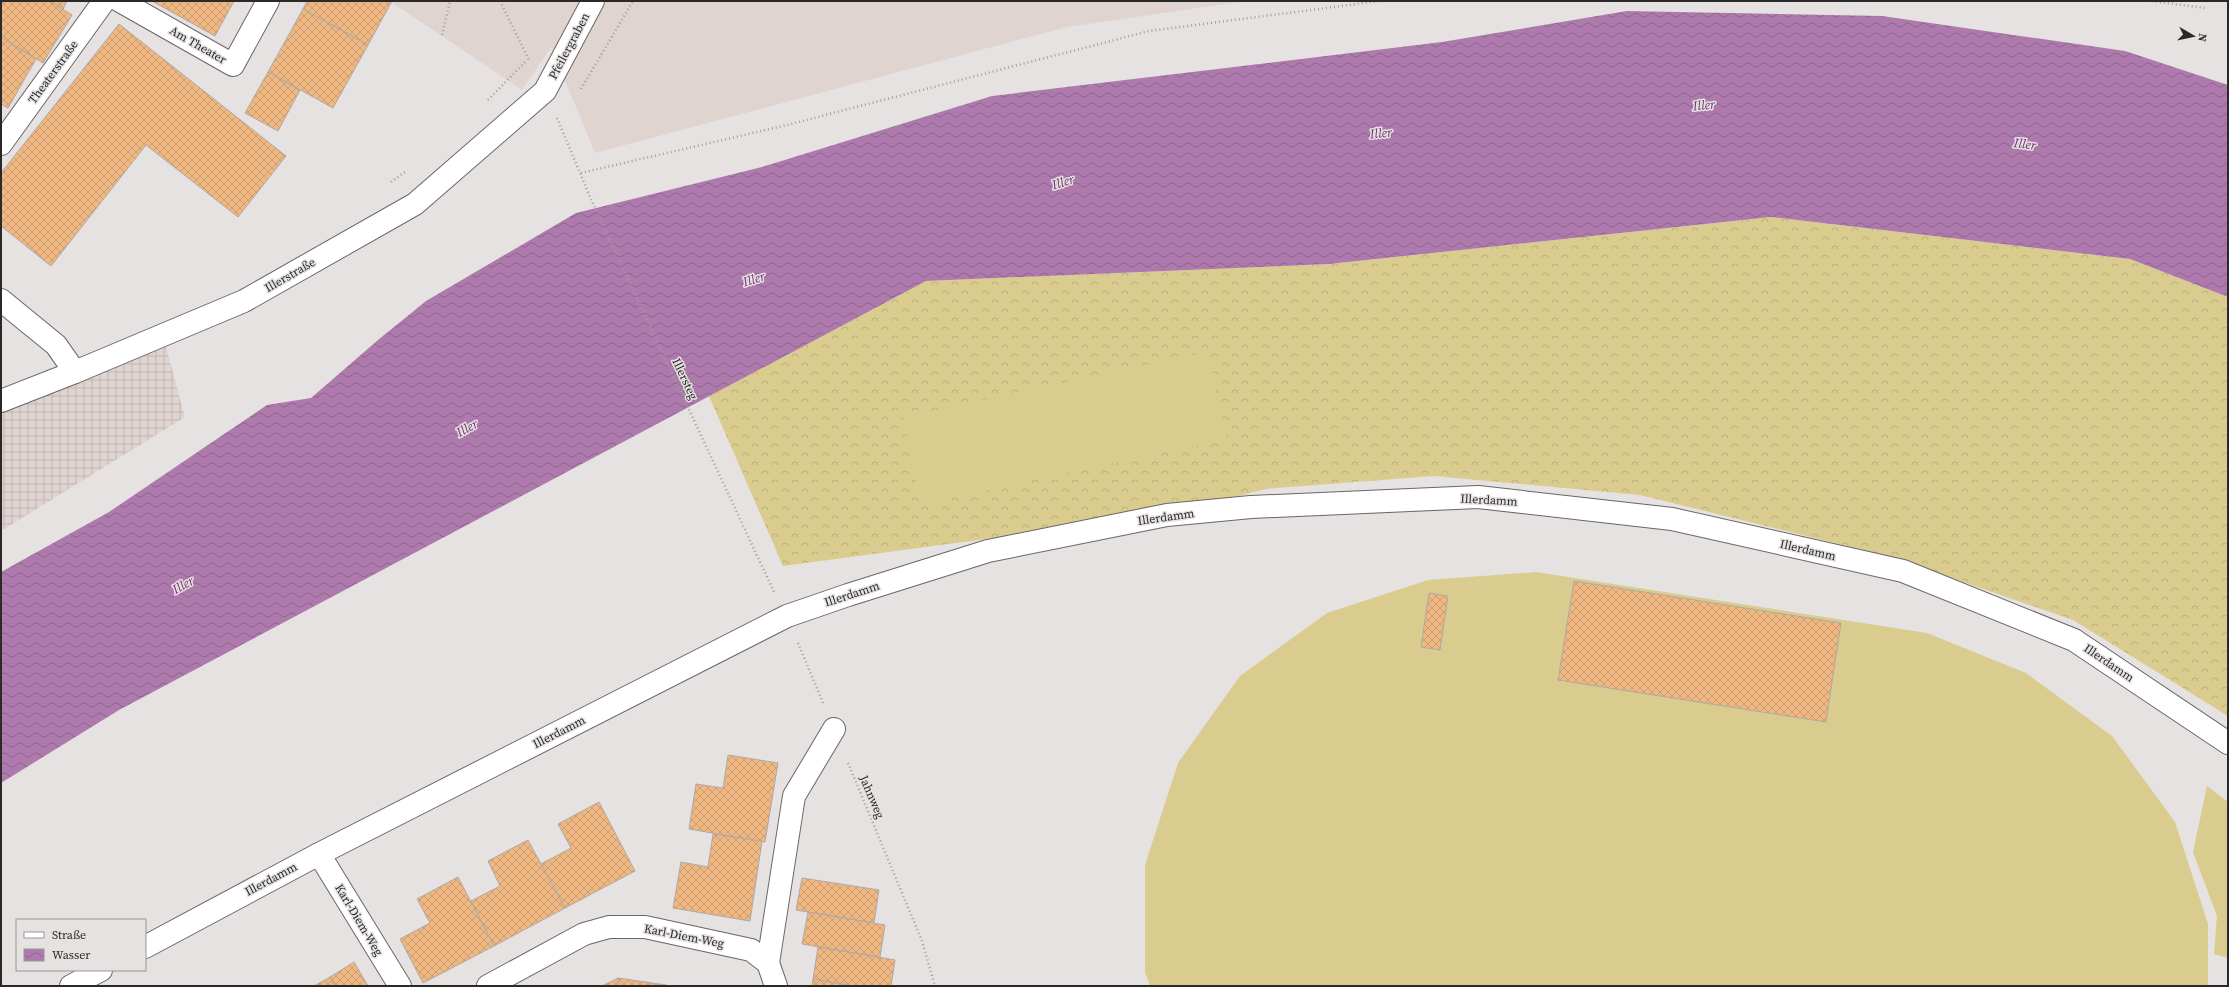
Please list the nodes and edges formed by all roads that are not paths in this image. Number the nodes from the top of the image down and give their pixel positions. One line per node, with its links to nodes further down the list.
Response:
1 (104, 1): 6 (street, Theaterstraße)
2 (120, 1): 3 (street, Am Theater)
3 (268, 1)
4 (593, 1): 5 (street, Pfeilergraben)
5 (545, 91): 8 (street, Illerstraße)
6 (1, 144)
7 (1, 300): 8 (street)
8 (75, 372): 9 (street, Illerstraße)
9 (4, 395)
10 (834, 729): 14 (street)
11 (2228, 742): 12 (street, Illerdamm)
12 (319, 854): 13 (street, Illerdamm); 17 (street, Karl-Diem-Weg)
13 (146, 945)
14 (768, 963): 18 (street, Karl-Diem-Weg); 19 (street)
15 (99, 971): 16 (street)
16 (71, 986)
17 (400, 986)
18 (488, 986)
19 (776, 986)

